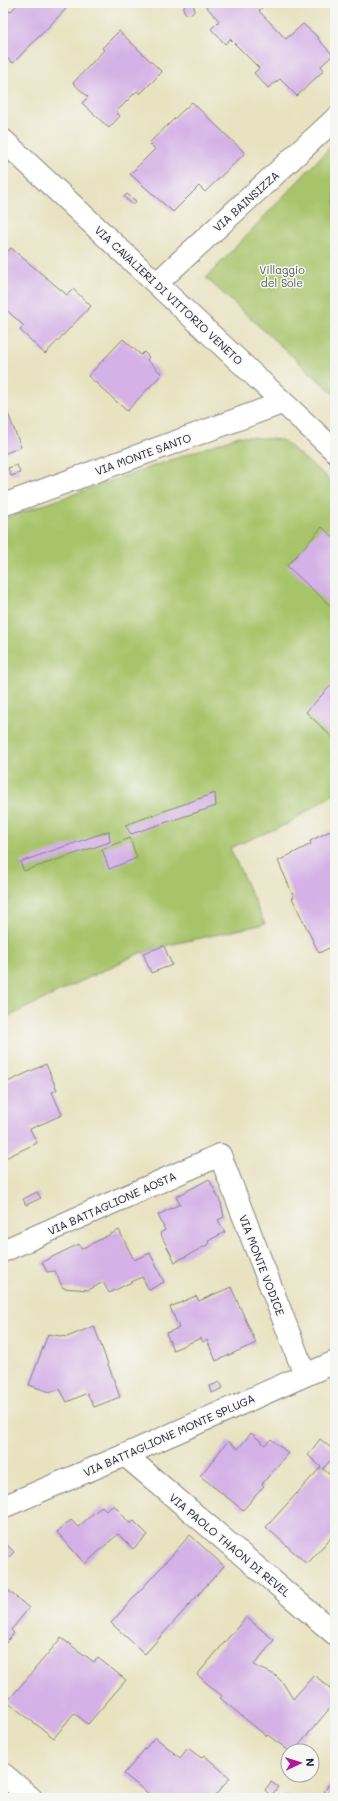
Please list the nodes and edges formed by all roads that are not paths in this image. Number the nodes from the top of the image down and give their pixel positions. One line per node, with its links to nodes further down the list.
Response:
1 (335, 119): 3 (street, VIA BAINSIZZA)
2 (3, 140): 3 (street, VIA CAVALIERI DI VITTORIO VENETO)
3 (157, 283): 4 (street, VIA CAVALIERI DI VITTORIO VENETO)
4 (282, 403): 5 (street, VIA CAVALIERI DI VITTORIO VENETO); 6 (street, VIA MONTE SANTO)
5 (335, 451)
6 (3, 505)
7 (220, 1155): 8 (street, VIA BATTAGLIONE AOSTA); 10 (street, VIA MONTE VODICE)
8 (3, 1251)
9 (335, 1362): 10 (street, VIA BATTAGLIONE MONTE SPLUGA)
10 (305, 1375): 11 (street, VIA BATTAGLIONE MONTE SPLUGA)
11 (125, 1455): 12 (street, VIA BATTAGLIONE MONTE SPLUGA); 13 (street, VIA PAOLO THAON DI REVEL)
12 (3, 1507)
13 (335, 1634)
14 (3, 1774): 15 (street)
15 (31, 1798)

